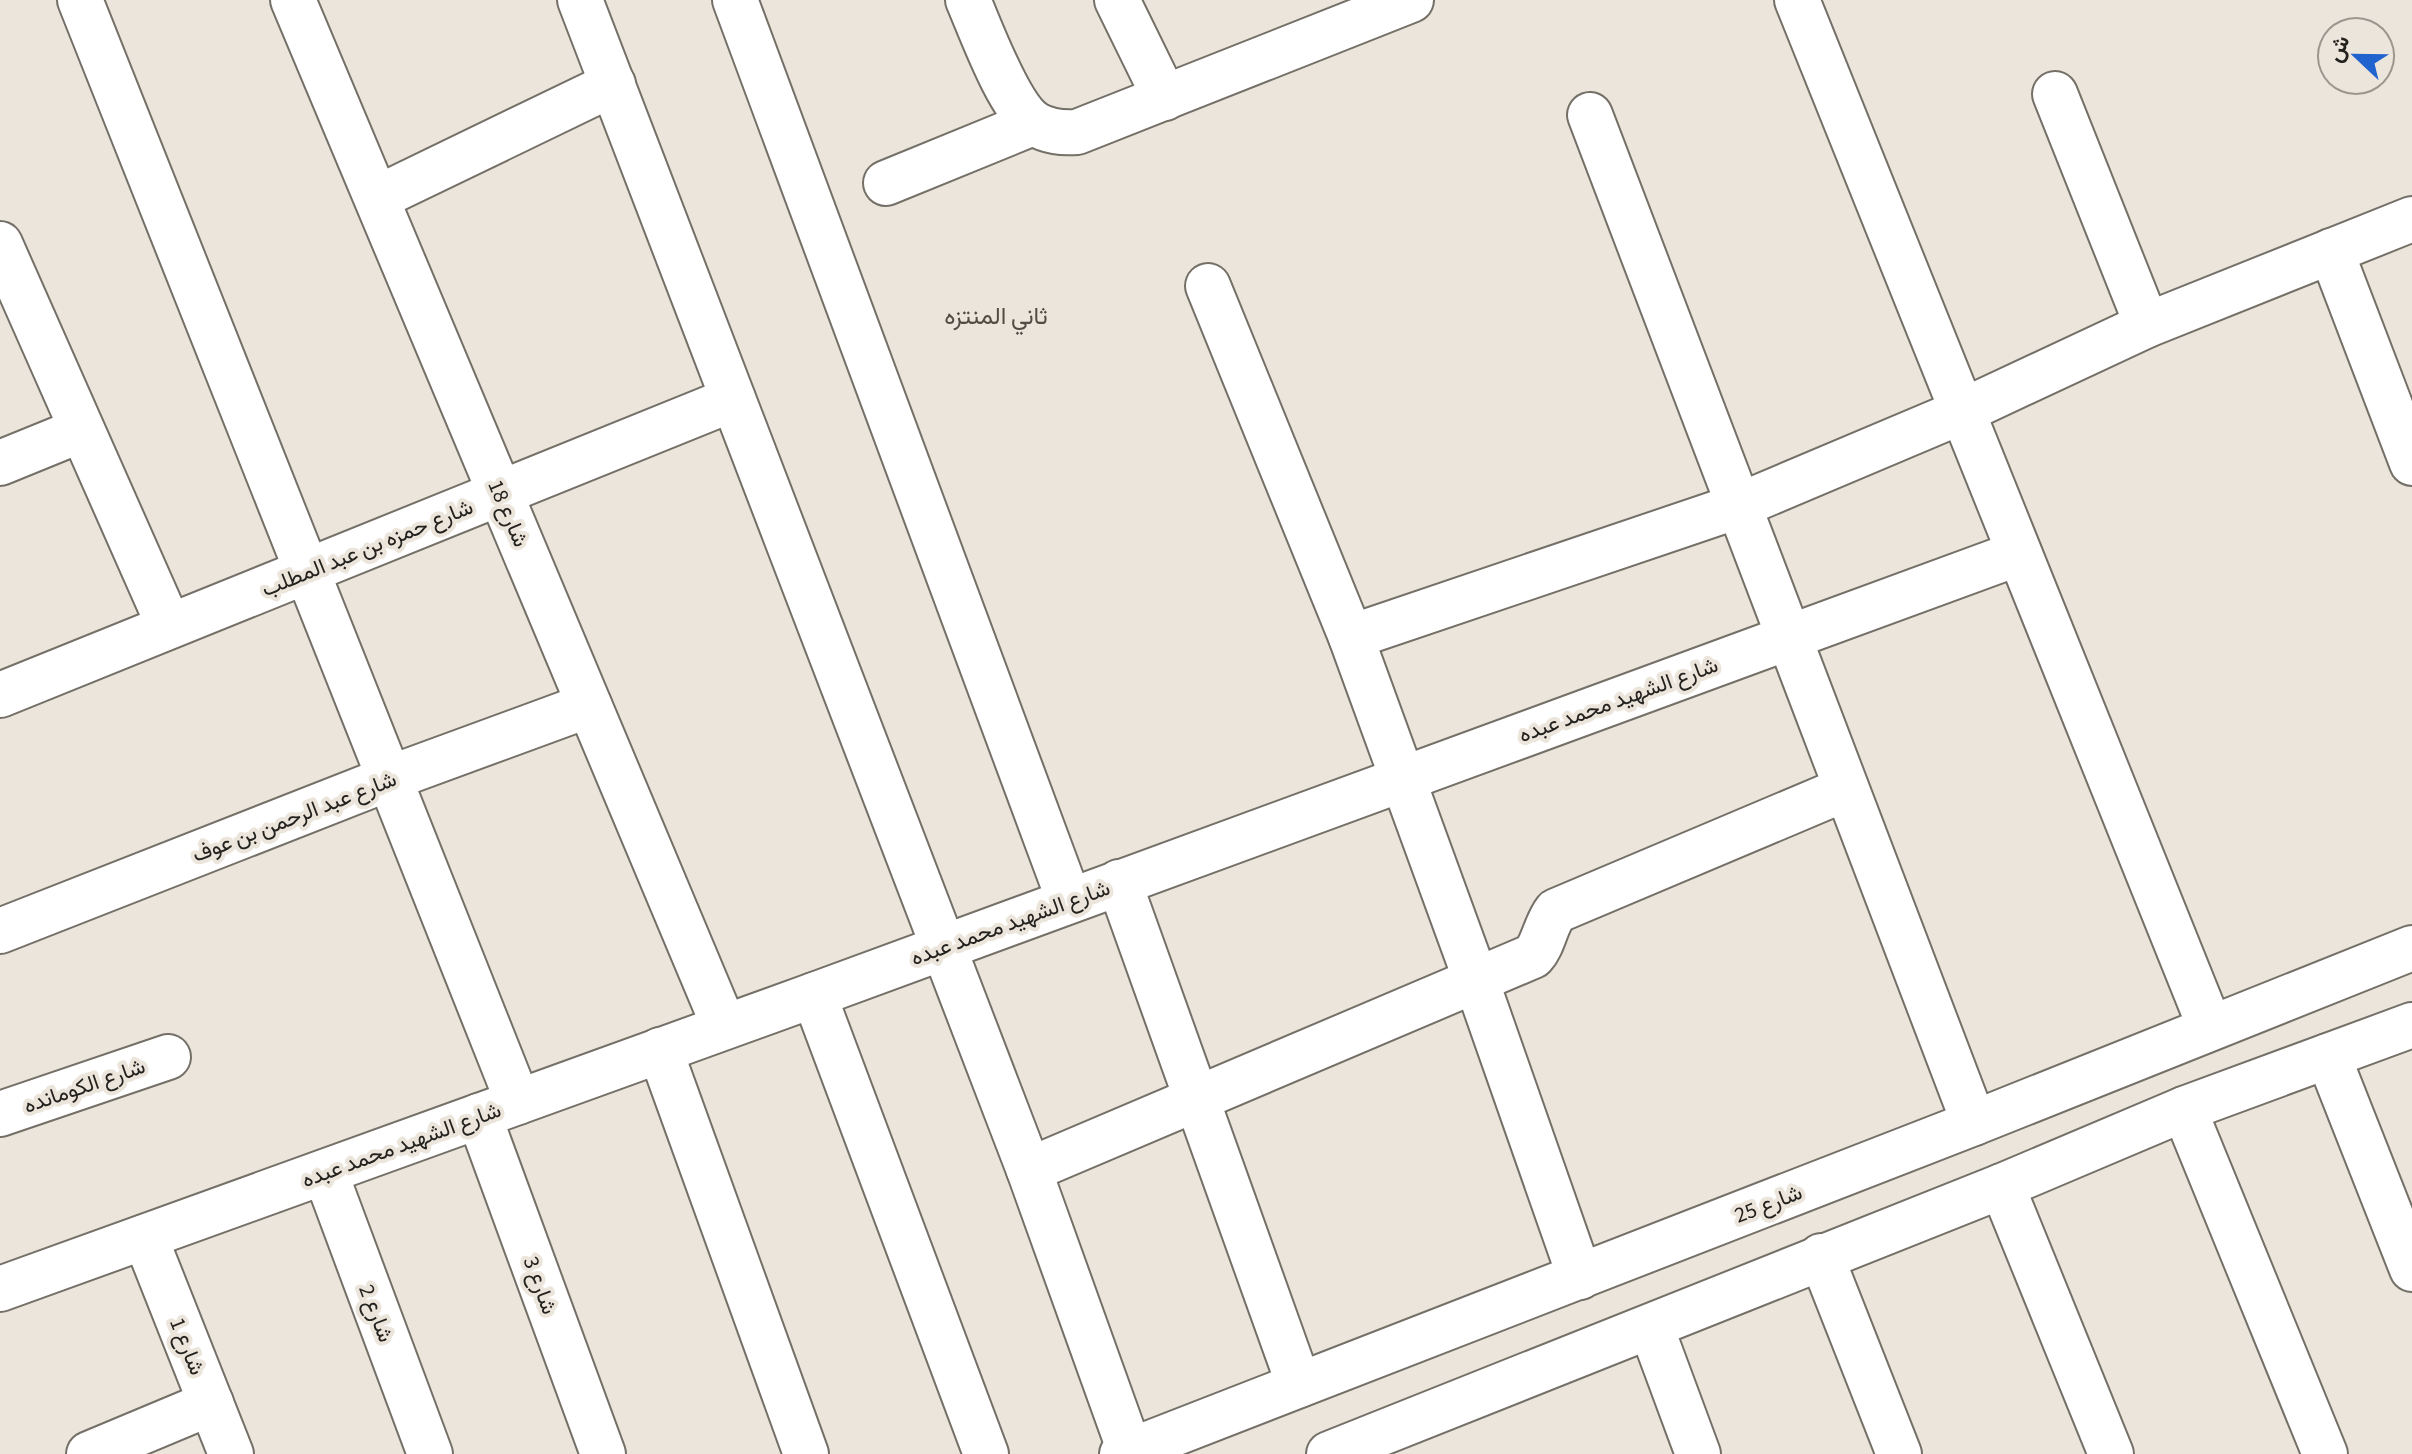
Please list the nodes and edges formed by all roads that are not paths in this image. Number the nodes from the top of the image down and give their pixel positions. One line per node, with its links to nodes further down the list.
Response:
1 (80, 0): 29 (street, شارع 3)
2 (293, 0): 15 (street, شارع 18)
3 (580, 0): 9 (street)
4 (735, 0): 39 (street)
5 (968, 0): 13 (street)
6 (1117, 0): 11 (street)
7 (1411, 0): 11 (street)
8 (1797, 0): 22 (street)
9 (613, 84): 15 (street); 21 (street)
10 (2055, 94): 20 (street)
11 (1165, 98): 13 (street)
12 (1590, 115): 27 (street)
13 (1033, 123): 14 (street)
14 (886, 183)
15 (377, 198): 26 (street, شارع 18)
16 (2412, 219): 18 (street)
17 (0, 244): 23 (street)
18 (2331, 251): 20 (street); 25 (street)
19 (1208, 286): 31 (street)
20 (2147, 325): 22 (street)
21 (733, 399): 26 (street, شارع حمزه بن عبد المطلب); 41 (street)
22 (1963, 411): 27 (street); 28 (street)
23 (81, 430): 24 (street); 30 (street)
24 (0, 463)
25 (2412, 463)
26 (501, 493): 29 (street, شارع حمزه بن عبد المطلب); 34 (street, شارع 18)
27 (1738, 506): 31 (street); 32 (street)
28 (2019, 553): 32 (street, شارع الشهيد محمد عبده); 47 (street)
29 (307, 571): 30 (street, شارع حمزه بن عبد المطلب); 35 (street, شارع 3)
30 (169, 626): 33 (street, شارع حمزه بن عبد المطلب)
31 (1351, 637): 36 (street)
32 (1788, 637): 36 (street, شارع الشهيد محمد عبده); 37 (street)
33 (0, 695)
34 (589, 705): 35 (street, شارع عبد الرحمن بن عوف); 46 (street, شارع 18)
35 (390, 778): 40 (street, شارع عبد الرحمن بن عوف); 52 (street, شارع 3)
36 (1403, 778): 38 (street, شارع الشهيد محمد عبده); 43 (street)
37 (1845, 789): 43 (street); 55 (street)
38 (1119, 882): 39 (street, شارع الشهيد محمد عبده); 51 (street)
39 (1069, 900): 41 (street, شارع الشهيد محمد عبده)
40 (0, 931)
41 (942, 947): 44 (street, شارع الشهيد محمد عبده); 56 (street)
42 (2412, 948): 47 (street, شارع 25)
43 (1476, 980): 51 (street); 62 (street)
44 (814, 995): 46 (street, شارع الشهيد محمد عبده); 73 (street)
45 (2412, 1025): 49 (street)
46 (724, 1026): 48 (street, شارع الشهيد محمد عبده)
47 (2210, 1027): 55 (street, شارع 25)
48 (660, 1050): 52 (street, شارع الشهيد محمد عبده); 72 (street)
49 (2328, 1056): 53 (street); 61 (street)
50 (168, 1057): 54 (street, شارع الكومانده)
51 (1196, 1099): 56 (street); 65 (street)
52 (499, 1109): 57 (street, شارع الشهيد محمد عبده); 71 (street, شارع 3)
53 (2184, 1109): 58 (street); 78 (street)
54 (0, 1114)
55 (1974, 1123): 62 (street, شارع 25)
56 (1029, 1170): 67 (street)
57 (325, 1172): 59 (street, شارع الشهيد محمد عبده); 70 (street, شارع 2)
58 (2002, 1186): 60 (street); 77 (street)
59 (145, 1237): 63 (street, شارع الشهيد محمد عبده); 66 (street, شارع 1)
60 (1821, 1256): 64 (street); 76 (street)
61 (2412, 1269)
62 (1580, 1277): 65 (street, شارع 25)
63 (0, 1289)
64 (1651, 1327): 74 (street); 75 (street)
65 (1299, 1385): 67 (street, شارع 25)
66 (211, 1403): 68 (street); 69 (street, شارع 1)
67 (1128, 1453)
68 (89, 1454)
69 (231, 1454)
70 (430, 1454)
71 (603, 1454)
72 (806, 1454)
73 (986, 1454)
74 (1329, 1454)
75 (1698, 1454)
76 (1899, 1454)
77 (2111, 1454)
78 (2325, 1454)

